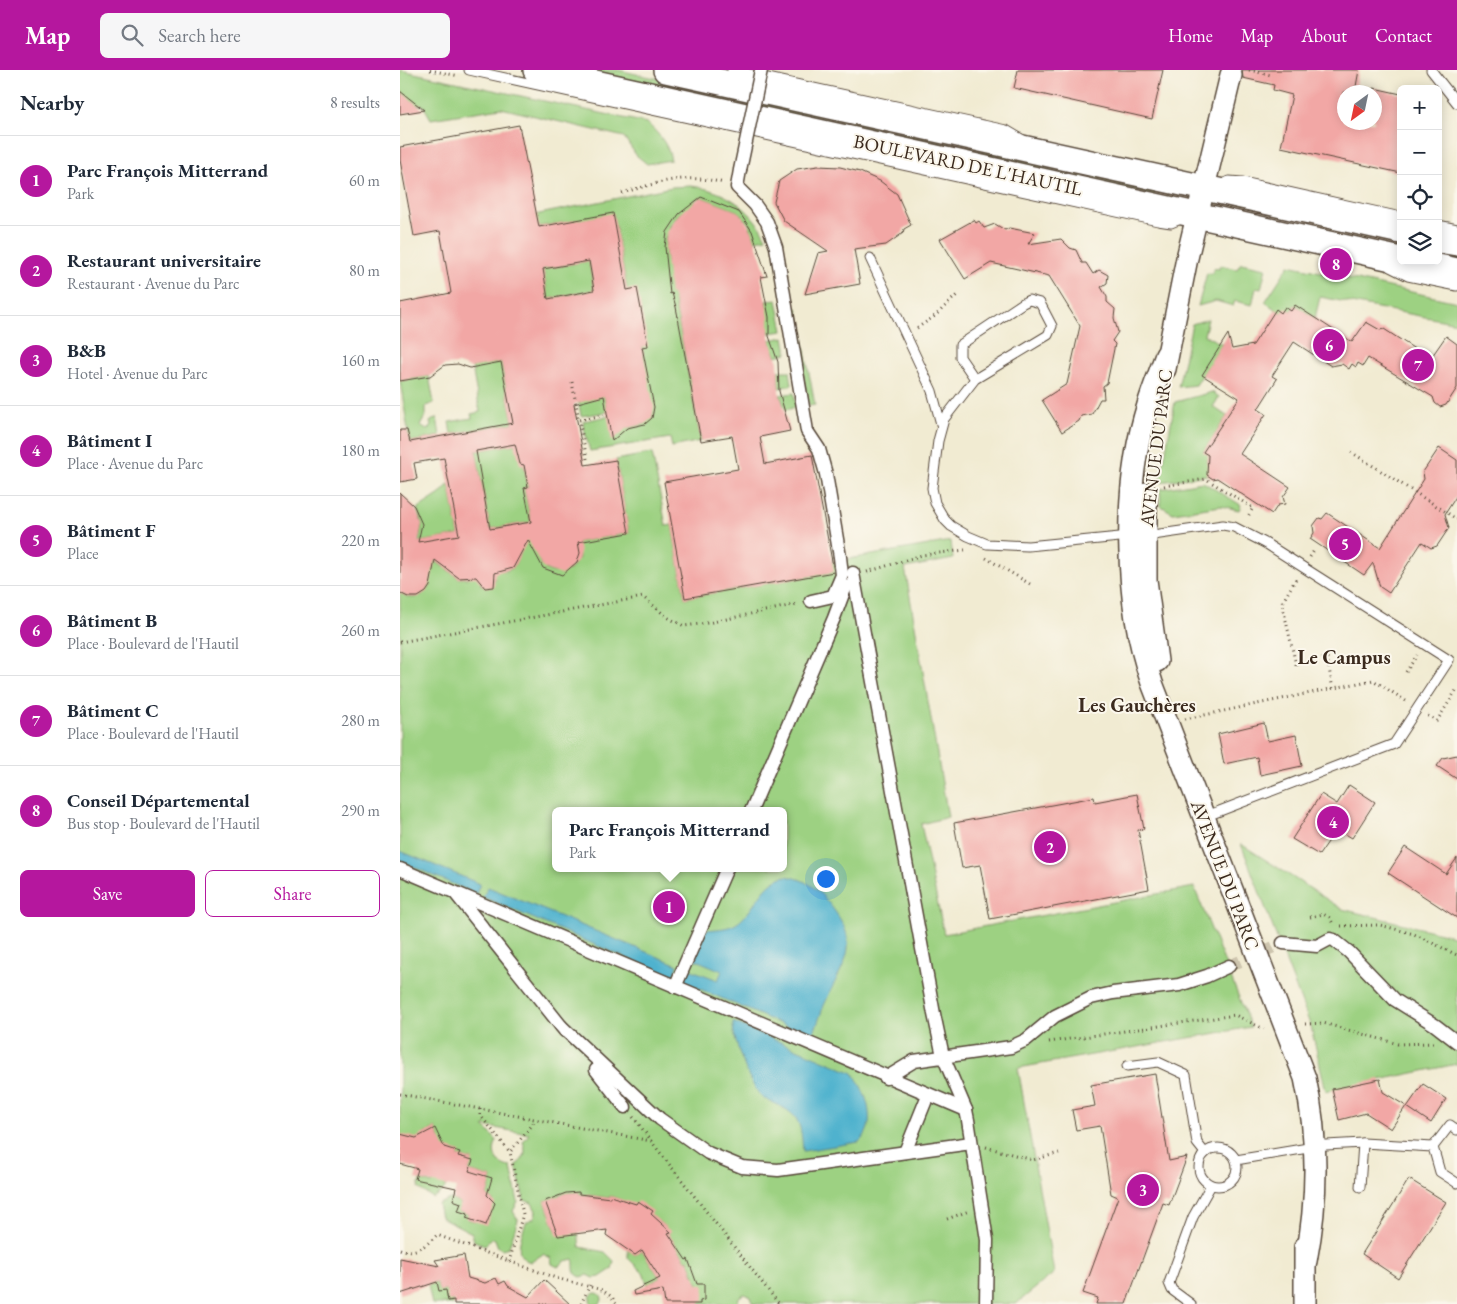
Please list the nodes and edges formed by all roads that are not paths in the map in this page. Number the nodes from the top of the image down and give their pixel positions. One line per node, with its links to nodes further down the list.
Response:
1 (469, 70): 11 (lane)
2 (536, 70): 11 (main road, BOULEVARD DE L'HAUTIL)
3 (666, 70): 9 (main road, BOULEVARD DE L'HAUTIL)
4 (732, 70): 9 (lane)
5 (761, 70): 27 (street, bridge)
6 (1432, 70): 8 (lane)
7 (1240, 73): 10 (street, AVENUE DU PARC)
8 (1457, 103)
9 (1036, 151): 10 (main road, BOULEVARD DE L'HAUTIL)
10 (1208, 189): 11 (street, AVENUE DU PARC); 12 (lane); 15 (main road, BOULEVARD DE L'HAUTIL)
11 (1195, 215): 18 (main road, BOULEVARD DE L'HAUTIL); 26 (street, AVENUE DU PARC)
12 (1397, 216)
13 (1442, 226): 14 (lane)
14 (1457, 229)
15 (1397, 231)
16 (1442, 241): 17 (main road)
17 (1457, 244)
18 (1361, 251): 20 (main road, BOULEVARD DE L'HAUTIL); 23 (lane)
19 (870, 258): 25 (lane)
20 (1397, 259)
21 (1428, 265): 22 (main road)
22 (1457, 271)
23 (1457, 286)
24 (975, 379): 24 (lane); 25 (lane)
25 (942, 424): 26 (lane)
26 (1138, 536): 30 (street, AVENUE DU PARC); 30 (lane)
27 (854, 573): 28 (street); 29 (street); 38 (street)
28 (811, 601)
29 (753, 807)
30 (1204, 817): 47 (street, AVENUE DU PARC)
31 (400, 869): 33 (street)
32 (725, 872): 36 (street)
33 (454, 892): 36 (street); 48 (street)
34 (1284, 944): 37 (street)
35 (1229, 966): 38 (street)
36 (675, 988): 40 (street)
37 (1456, 1042)
38 (943, 1056): 40 (street); 42 (street)
39 (1128, 1066): 49 (lane)
40 (886, 1078): 41 (street)
41 (928, 1095): 42 (street); 48 (street)
42 (966, 1110): 44 (street)
43 (1457, 1130): 46 (lane)
44 (971, 1143): 48 (street); 54 (street)
45 (1363, 1143): 46 (lane); 47 (lane); 53 (lane)
46 (1433, 1147): 51 (lane)
47 (1309, 1148): 50 (lane); 56 (street, AVENUE DU PARC)
48 (905, 1152)
49 (1205, 1152): 50 (lane); 52 (lane)
50 (1236, 1160): 52 (lane)
51 (1457, 1182)
52 (1211, 1185): 55 (lane)
53 (1360, 1187)
54 (986, 1304)
55 (1191, 1304)
56 (1306, 1304)

